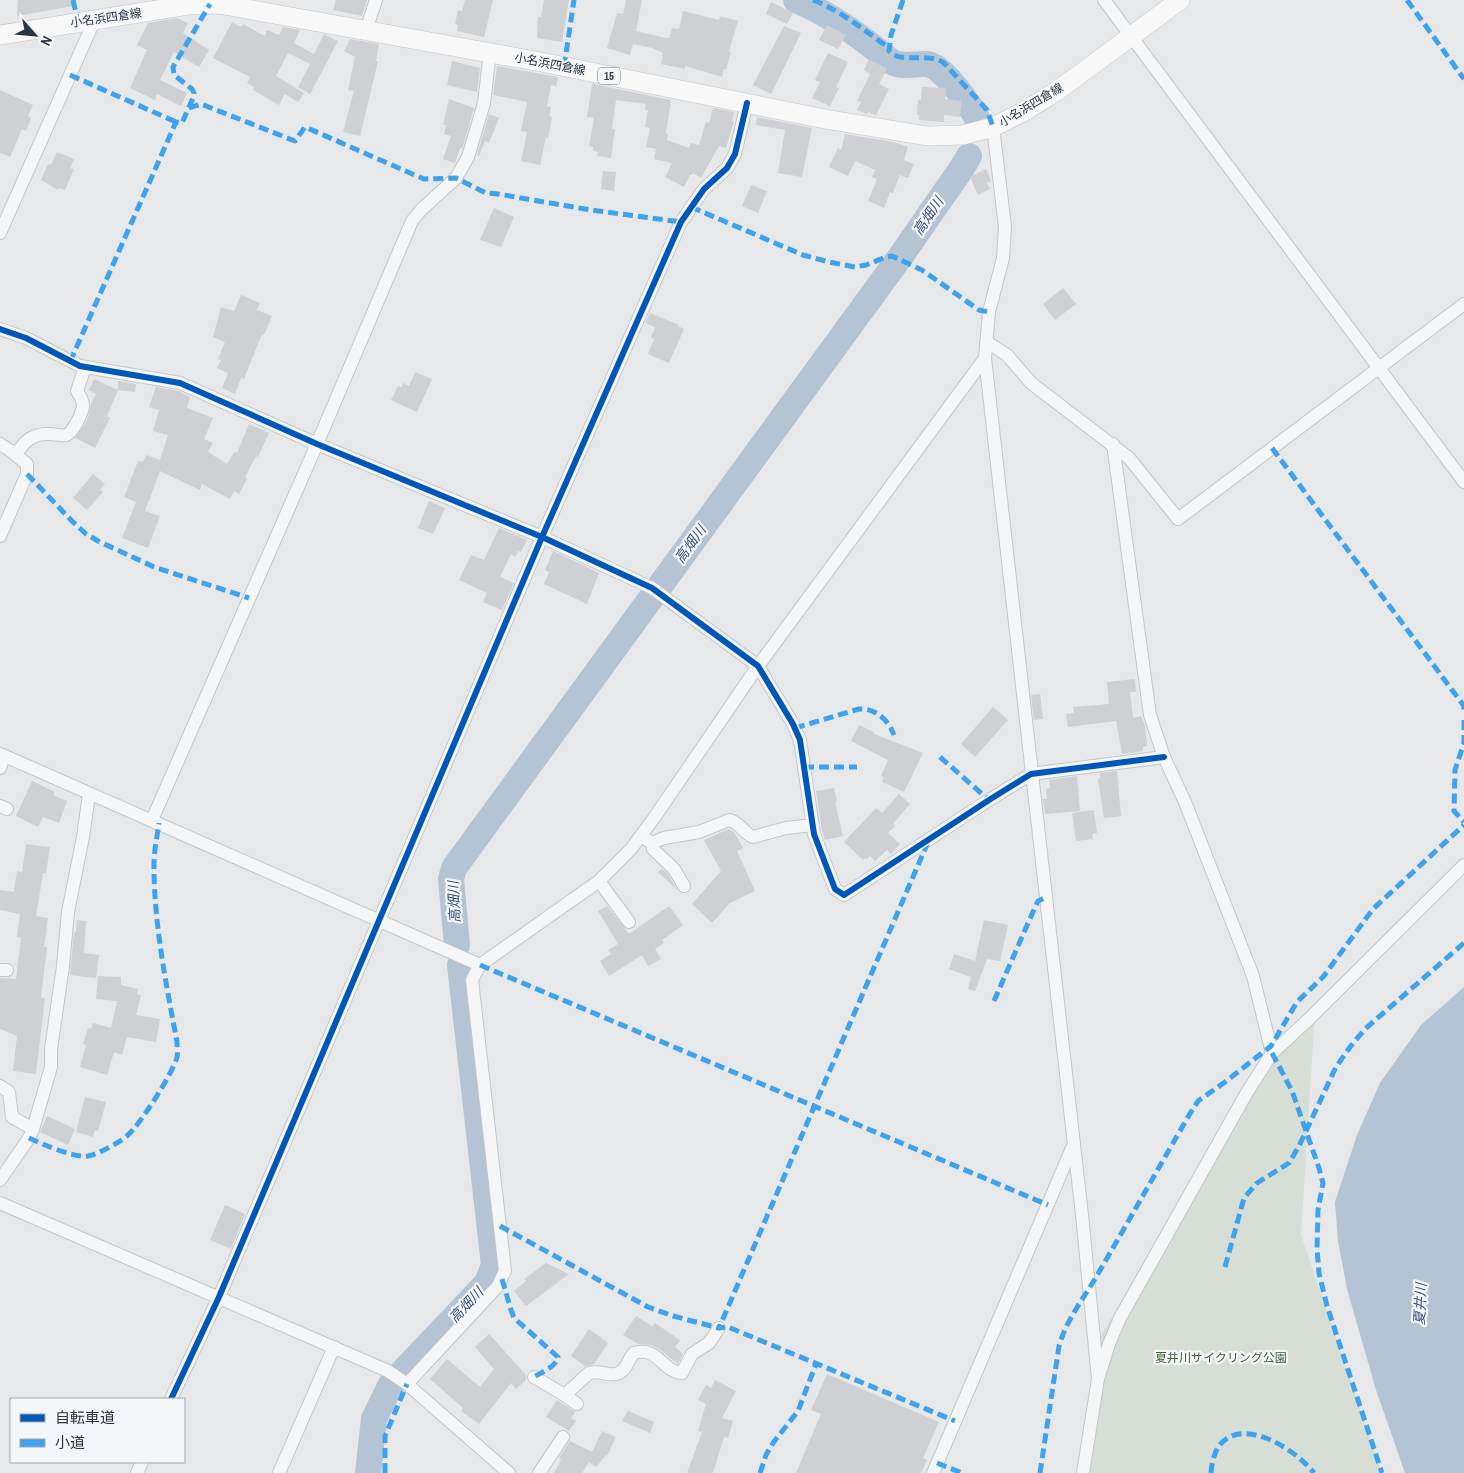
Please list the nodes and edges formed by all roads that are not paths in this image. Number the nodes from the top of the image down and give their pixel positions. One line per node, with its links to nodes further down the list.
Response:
1 (376, 0): 6 (street)
2 (1104, 0): 8 (street)
3 (1180, 0): 8 (main road, 小名浜四倉線 / 15)
4 (136, 7): 5 (main road, 小名浜四倉線 / 15); 6 (main road, 小名浜四倉線 / 15)
5 (95, 19): 7 (main road, 小名浜四倉線 / 15); 12 (street)
6 (366, 30): 9 (main road, 小名浜四倉線 / 15)
7 (0, 35)
8 (1132, 36): 11 (main road, 小名浜四倉線 / 15); 18 (street)
9 (490, 52): 10 (main road, 小名浜四倉線 / 15); 20 (street)
10 (747, 103): 11 (main road, 小名浜四倉線 / 15); 25 (street)
11 (993, 127): 15 (street)
12 (0, 233)
13 (1464, 304): 18 (street)
14 (0, 329): 17 (street)
15 (987, 342): 16 (street); 21 (street)
16 (985, 358): 26 (street); 29 (street)
17 (85, 367): 20 (street); 22 (street)
18 (1379, 368): 21 (street); 23 (street)
19 (0, 444): 22 (street)
20 (317, 444): 25 (street); 31 (street)
21 (1113, 444): 27 (street)
22 (16, 455): 24 (street)
23 (1464, 482)
24 (0, 536)
25 (542, 537): 26 (street); 37 (street)
26 (758, 666): 32 (street); 33 (street)
27 (1164, 757): 29 (street); 40 (street)
28 (1, 759): 30 (street)
29 (1031, 774): 32 (street); 43 (street)
30 (88, 794): 31 (street); 42 (street)
31 (152, 820): 37 (street)
32 (813, 825): 33 (street)
33 (647, 840): 35 (street); 36 (street)
34 (1464, 864): 40 (street)
35 (599, 881): 38 (street); 39 (street)
36 (684, 886)
37 (378, 920): 39 (street); 46 (street)
38 (629, 922)
39 (480, 966): 51 (street)
40 (1272, 1054): 50 (street)
41 (0, 1086): 42 (street)
42 (34, 1129): 44 (street)
43 (1073, 1146): 50 (street); 59 (street)
44 (0, 1180)
45 (0, 1203): 46 (street)
46 (218, 1297): 48 (street); 53 (street)
47 (720, 1328): 52 (street)
48 (334, 1347): 51 (street); 56 (street)
49 (534, 1377): 52 (street)
50 (1098, 1379): 60 (street)
51 (405, 1383): 57 (street)
52 (563, 1394): 54 (street)
53 (171, 1398)
54 (577, 1404)
55 (563, 1437): 58 (street)
56 (279, 1473)
57 (509, 1473)
58 (538, 1473)
59 (933, 1473)
60 (1083, 1473)

